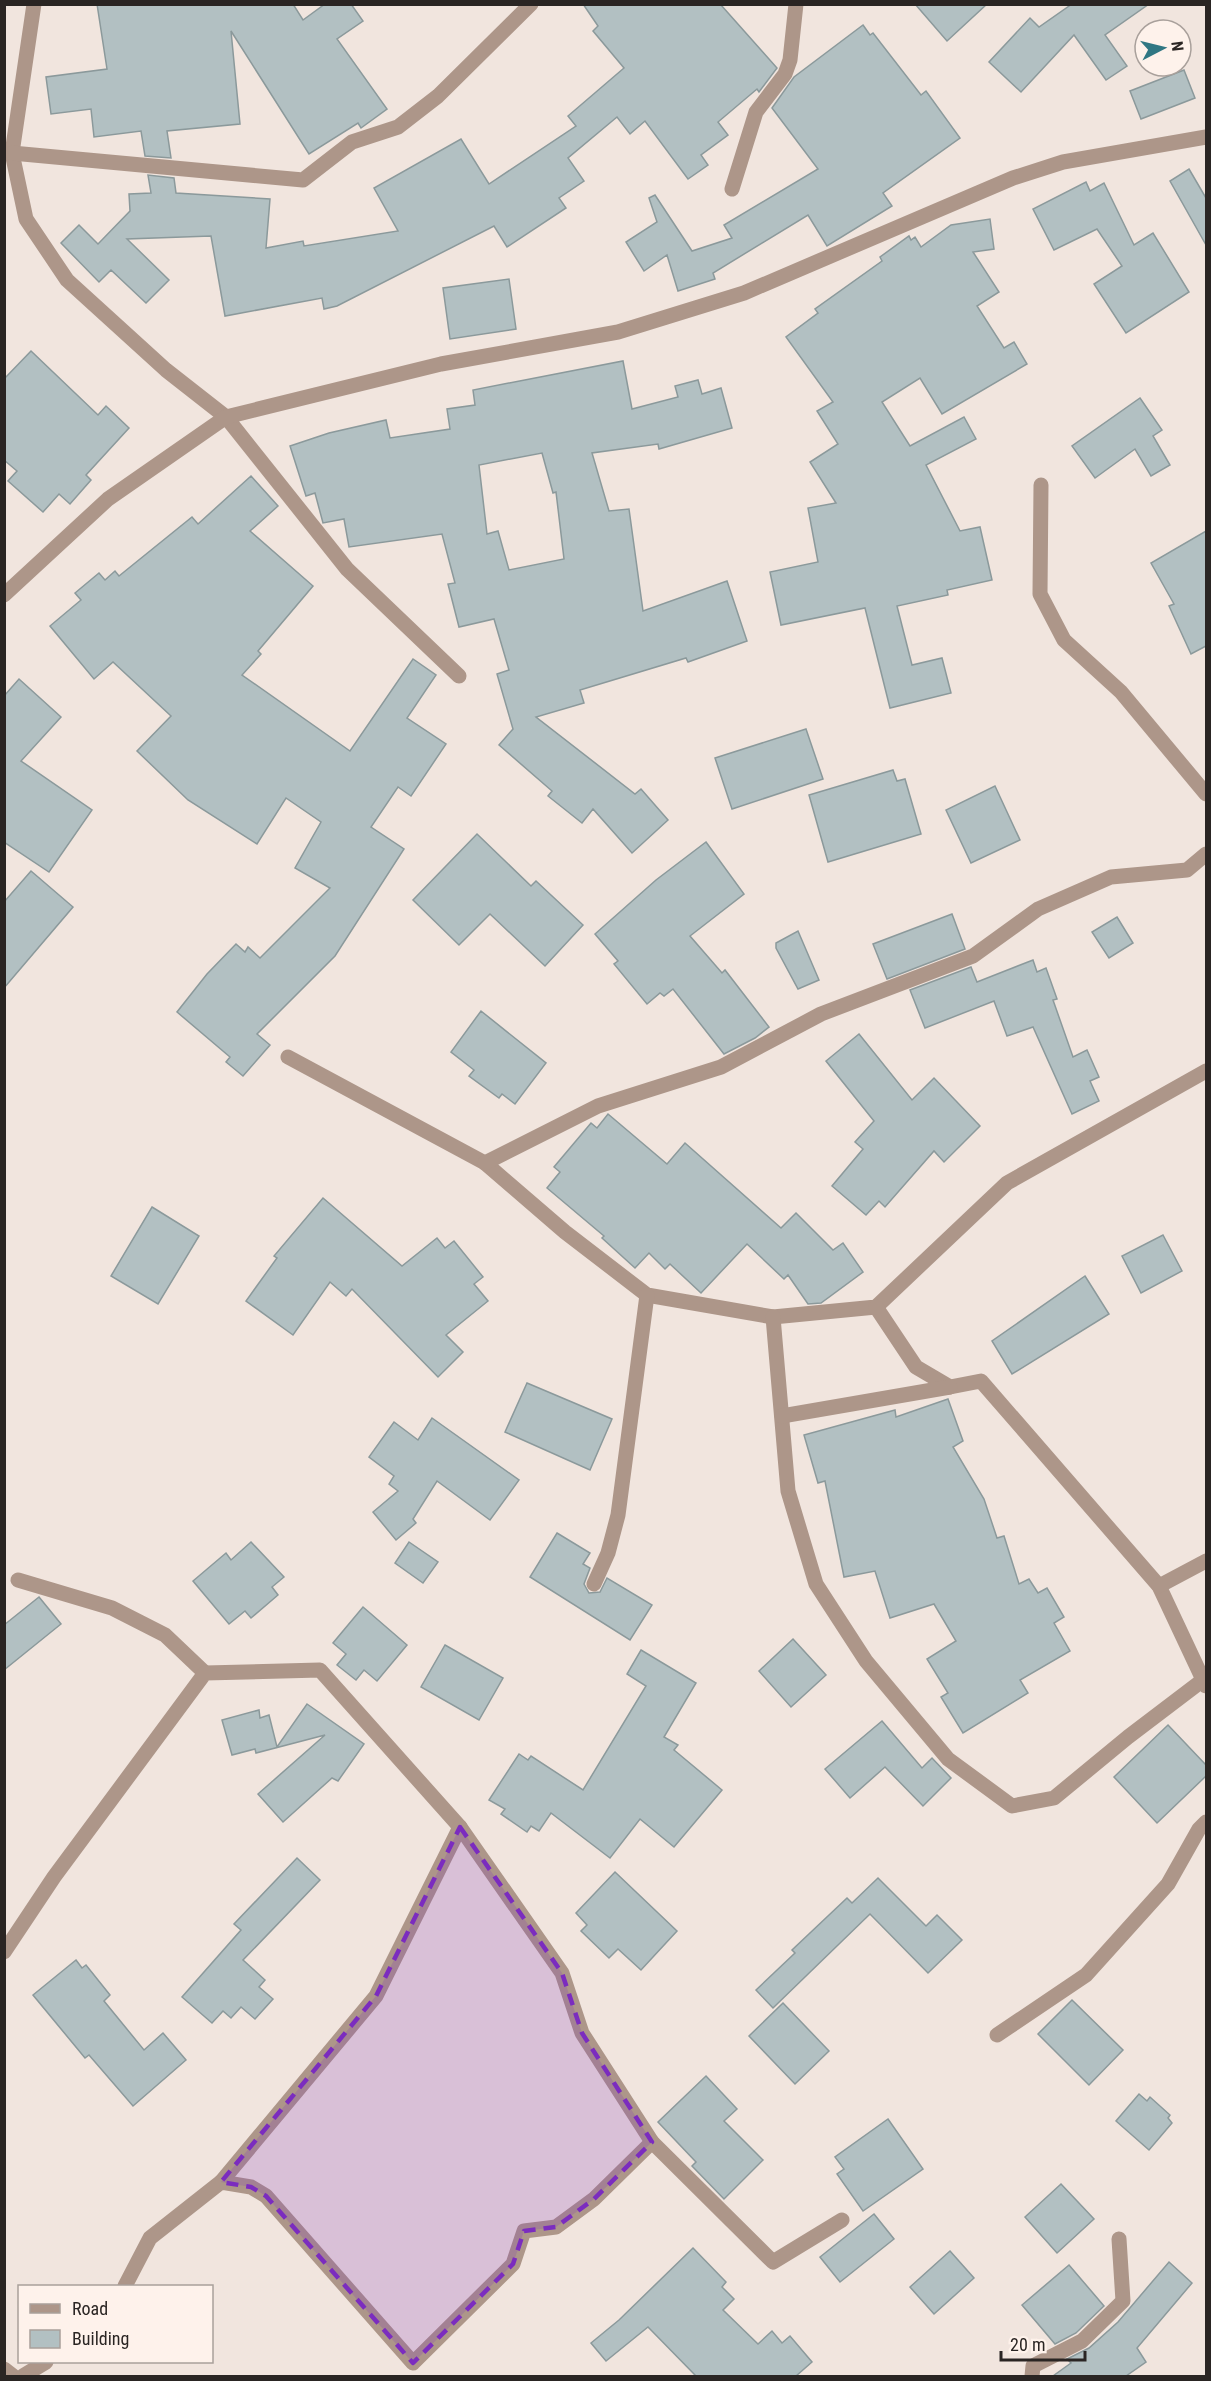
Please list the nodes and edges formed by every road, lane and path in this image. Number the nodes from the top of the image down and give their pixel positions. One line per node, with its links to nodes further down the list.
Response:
1 (34, 4): 5 (street)
2 (531, 4): 5 (street)
3 (796, 4): 6 (street)
4 (1206, 137): 7 (street)
5 (12, 153): 7 (street)
6 (732, 189)
7 (226, 417): 9 (street); 10 (street)
8 (1041, 485): 11 (street)
9 (4, 595)
10 (459, 676)
11 (1206, 794)
12 (1206, 854): 15 (street)
13 (288, 1057): 15 (street)
14 (1206, 1071): 17 (street)
15 (485, 1163): 16 (street)
16 (646, 1295): 18 (street); 23 (street)
17 (876, 1307): 18 (street); 19 (street)
18 (773, 1317): 20 (street)
19 (950, 1387): 20 (street); 24 (street)
20 (782, 1416): 26 (street)
21 (1206, 1562): 24 (street)
22 (18, 1580): 25 (street)
23 (594, 1584)
24 (1159, 1586): 26 (street)
25 (205, 1673): 28 (street); 29 (street)
26 (1205, 1683)
27 (1206, 1822): 30 (street)
28 (460, 1827): 31 (street); 32 (street)
29 (4, 1952)
30 (997, 2035)
31 (652, 2142): 32 (street); 33 (street)
32 (221, 2182): 35 (street)
33 (842, 2220)
34 (1119, 2239): 40 (street)
35 (126, 2285)
36 (43, 2363): 39 (street)
37 (4, 2369): 38 (street)
38 (13, 2376)
39 (23, 2376)
40 (1032, 2376)

